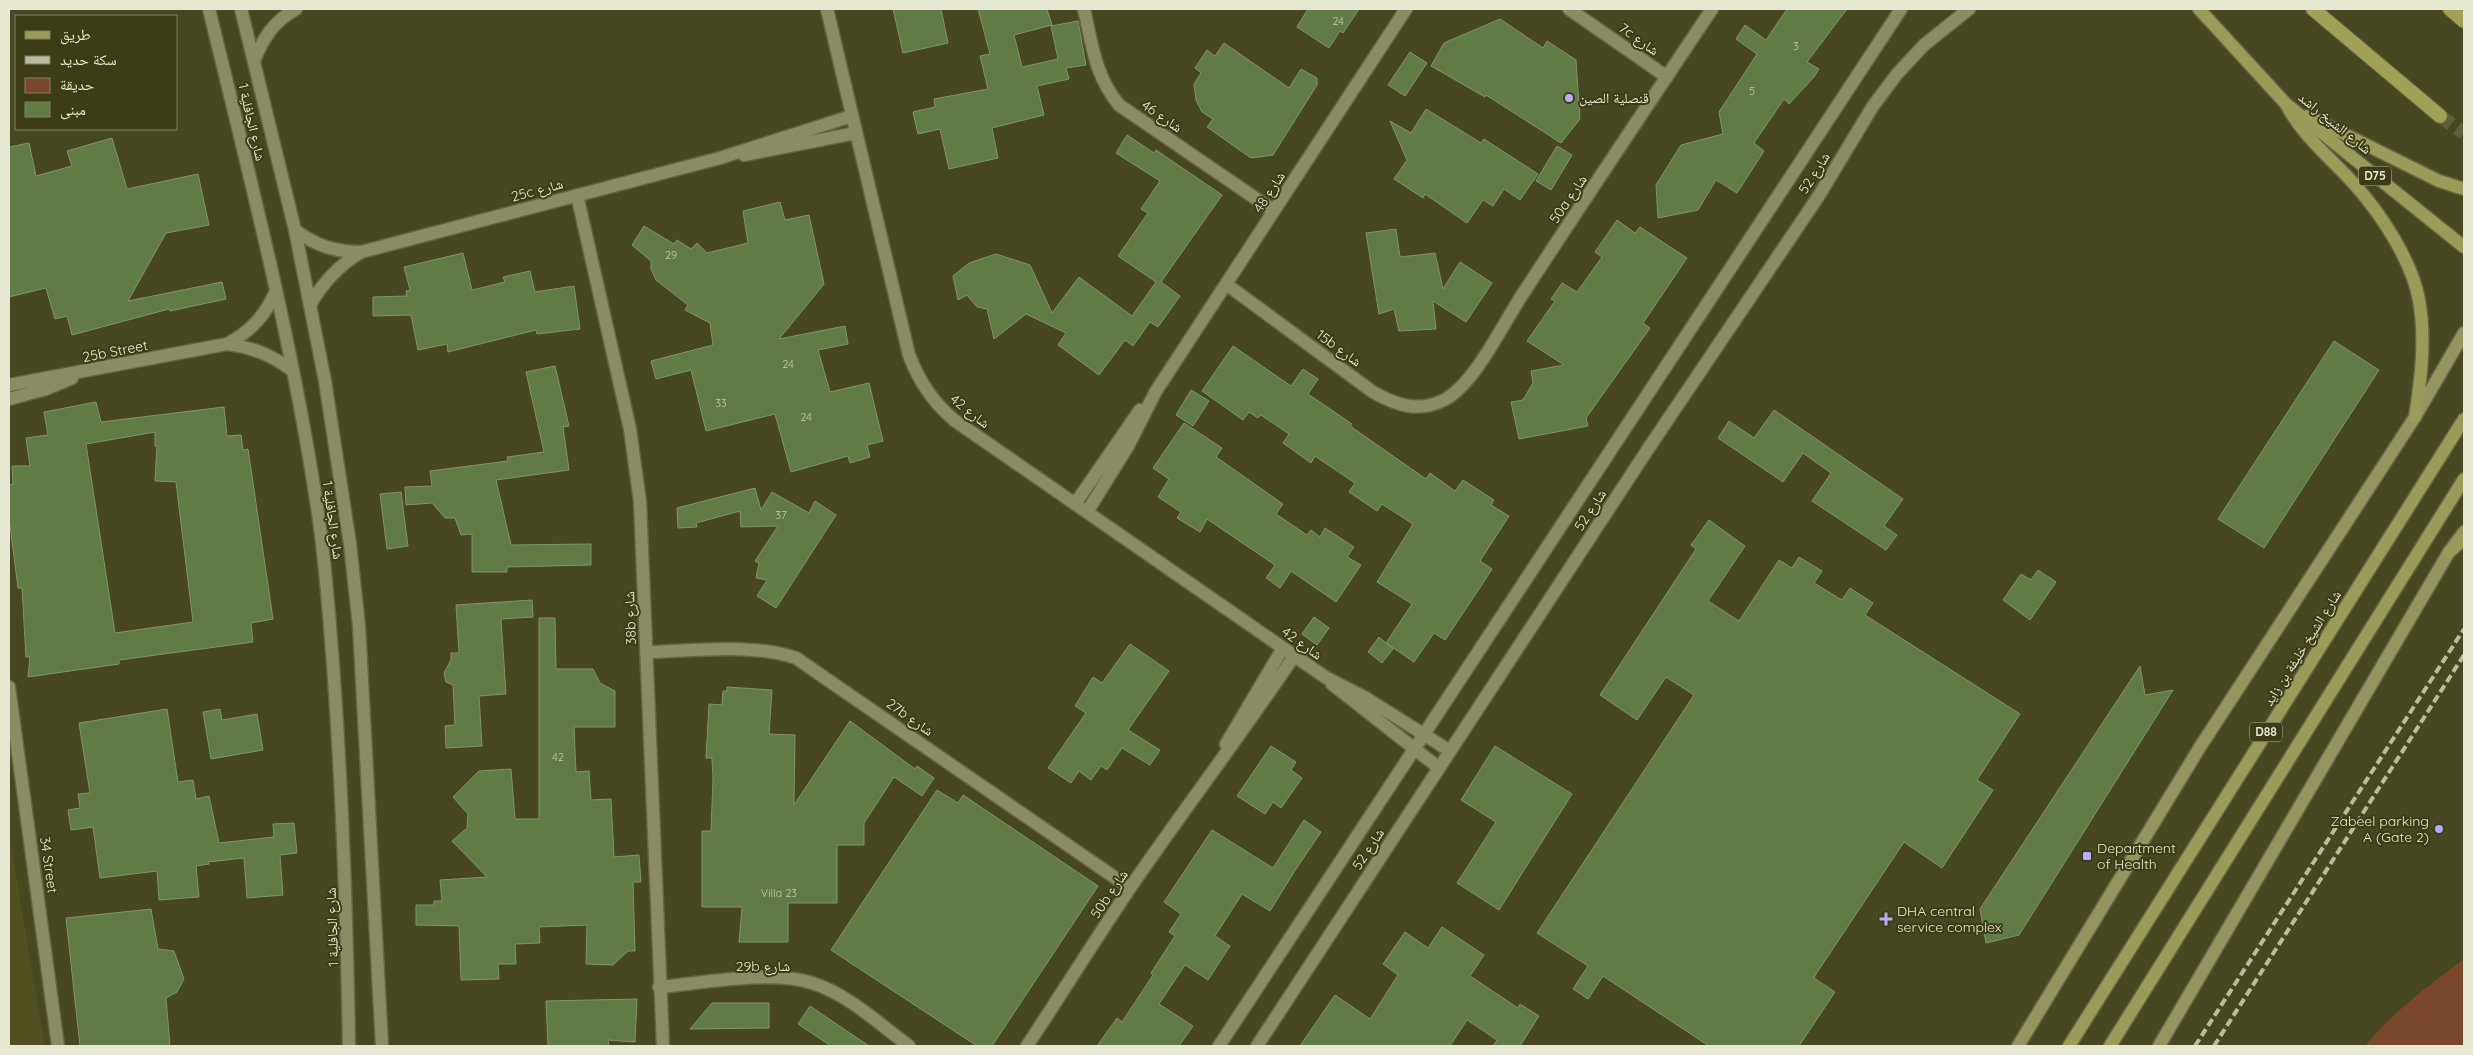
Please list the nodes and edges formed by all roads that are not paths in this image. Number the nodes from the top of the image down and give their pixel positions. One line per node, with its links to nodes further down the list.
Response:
1 (209, 9): 29 (street, شارع الجافلية 1)
2 (240, 9): 15 (street, شارع الجافلية 1)
3 (296, 9): 15 (street)
4 (827, 9): 18 (street, شارع 42)
5 (1084, 9): 24 (street, شارع 46)
6 (1406, 9): 24 (street, شارع 48)
7 (1569, 9): 16 (street, 7c شارع)
8 (1712, 9): 16 (street, 50a شارع)
9 (1901, 9): 52 (street, شارع 52)
10 (1969, 9): 54 (street, شارع 52)
11 (2199, 9): 17 (main road, شارع الشيخ راشد / D75)
12 (2312, 9): 19 (highway)
13 (2450, 9): 14 (highway)
14 (2464, 21)
15 (254, 61): 25 (street, شارع الجافلية 1)
16 (1667, 77): 38 (street, 50a شارع)
17 (2286, 104): 22 (main road); 26 (main road, شارع الشيخ راشد / D75); 39 (main road)
18 (852, 116): 20 (street, شارع 42); 21 (street, 25c شارع)
19 (2440, 116)
20 (856, 134): 21 (street, 25c شارع); 42 (street, شارع 42)
21 (720, 158): 23 (street, 25c شارع)
22 (2464, 189)
23 (577, 195): 27 (street, 25c شارع); 48 (street, 38b شارع)
24 (1274, 211): 28 (street, شارع 48)
25 (295, 230): 27 (street, 25c شارع); 30 (street, شارع الجافلية 1)
26 (2464, 246)
27 (362, 252): 30 (street, 25c شارع)
28 (1226, 284): 36 (street, شارع 48); 38 (street, 15b شارع)
29 (276, 291): 32 (street, 25b Street); 33 (street, شارع الجافلية 1)
30 (310, 305): 61 (street, شارع الجافلية 1)
31 (2464, 333): 39 (main road)
32 (227, 344): 33 (street, 25b Street); 34 (street, 25b Street)
33 (292, 370): 60 (street, شارع الجافلية 1)
34 (78, 374): 35 (street, 25b Street); 37 (street, 25b Street)
35 (9, 385)
36 (1156, 391): 42 (street, شارع 48); 43 (street, شارع 48)
37 (9, 399)
38 (1443, 400)
39 (2415, 417): 67 (main road)
40 (2464, 419): 68 (main road, شارع الشيخ خليفة بن زايد / D88)
41 (2464, 478): 69 (main road, D88)
42 (1075, 504): 43 (street, شارع 42)
43 (1087, 512): 47 (street, شارع 42)
44 (2464, 532): 46 (main road)
45 (2464, 539): 46 (main road)
46 (2449, 552): 70 (main road)
47 (1283, 648): 49 (street, شارع 42); 55 (street, 50b شارع)
48 (646, 652): 57 (street, 27b شارع); 58 (street, 38b شارع)
49 (1294, 656): 50 (street, شارع 42); 55 (street, 50b شارع)
50 (1325, 677): 52 (street, شارع 42); 53 (street, شارع 42)
51 (9, 687): 59 (street, 34 Street)
52 (1425, 735): 53 (street, شارع 52); 54 (street, شارع 42)
53 (1415, 750): 56 (street, شارع 42); 65 (street, شارع 52)
54 (1450, 751): 56 (street, شارع 52)
55 (1219, 760): 57 (street, 50b شارع)
56 (1439, 768): 66 (street, شارع 52)
57 (1130, 888): 64 (street, 50b شارع)
58 (659, 987): 62 (street, 38b شارع); 63 (street, 29b شارع)
59 (58, 1046)
60 (350, 1046)
61 (382, 1046)
62 (663, 1046)
63 (909, 1046)
64 (1027, 1046)
65 (1219, 1046)
66 (1257, 1046)
67 (2018, 1046)
68 (2069, 1046)
69 (2110, 1046)
70 (2159, 1046)

